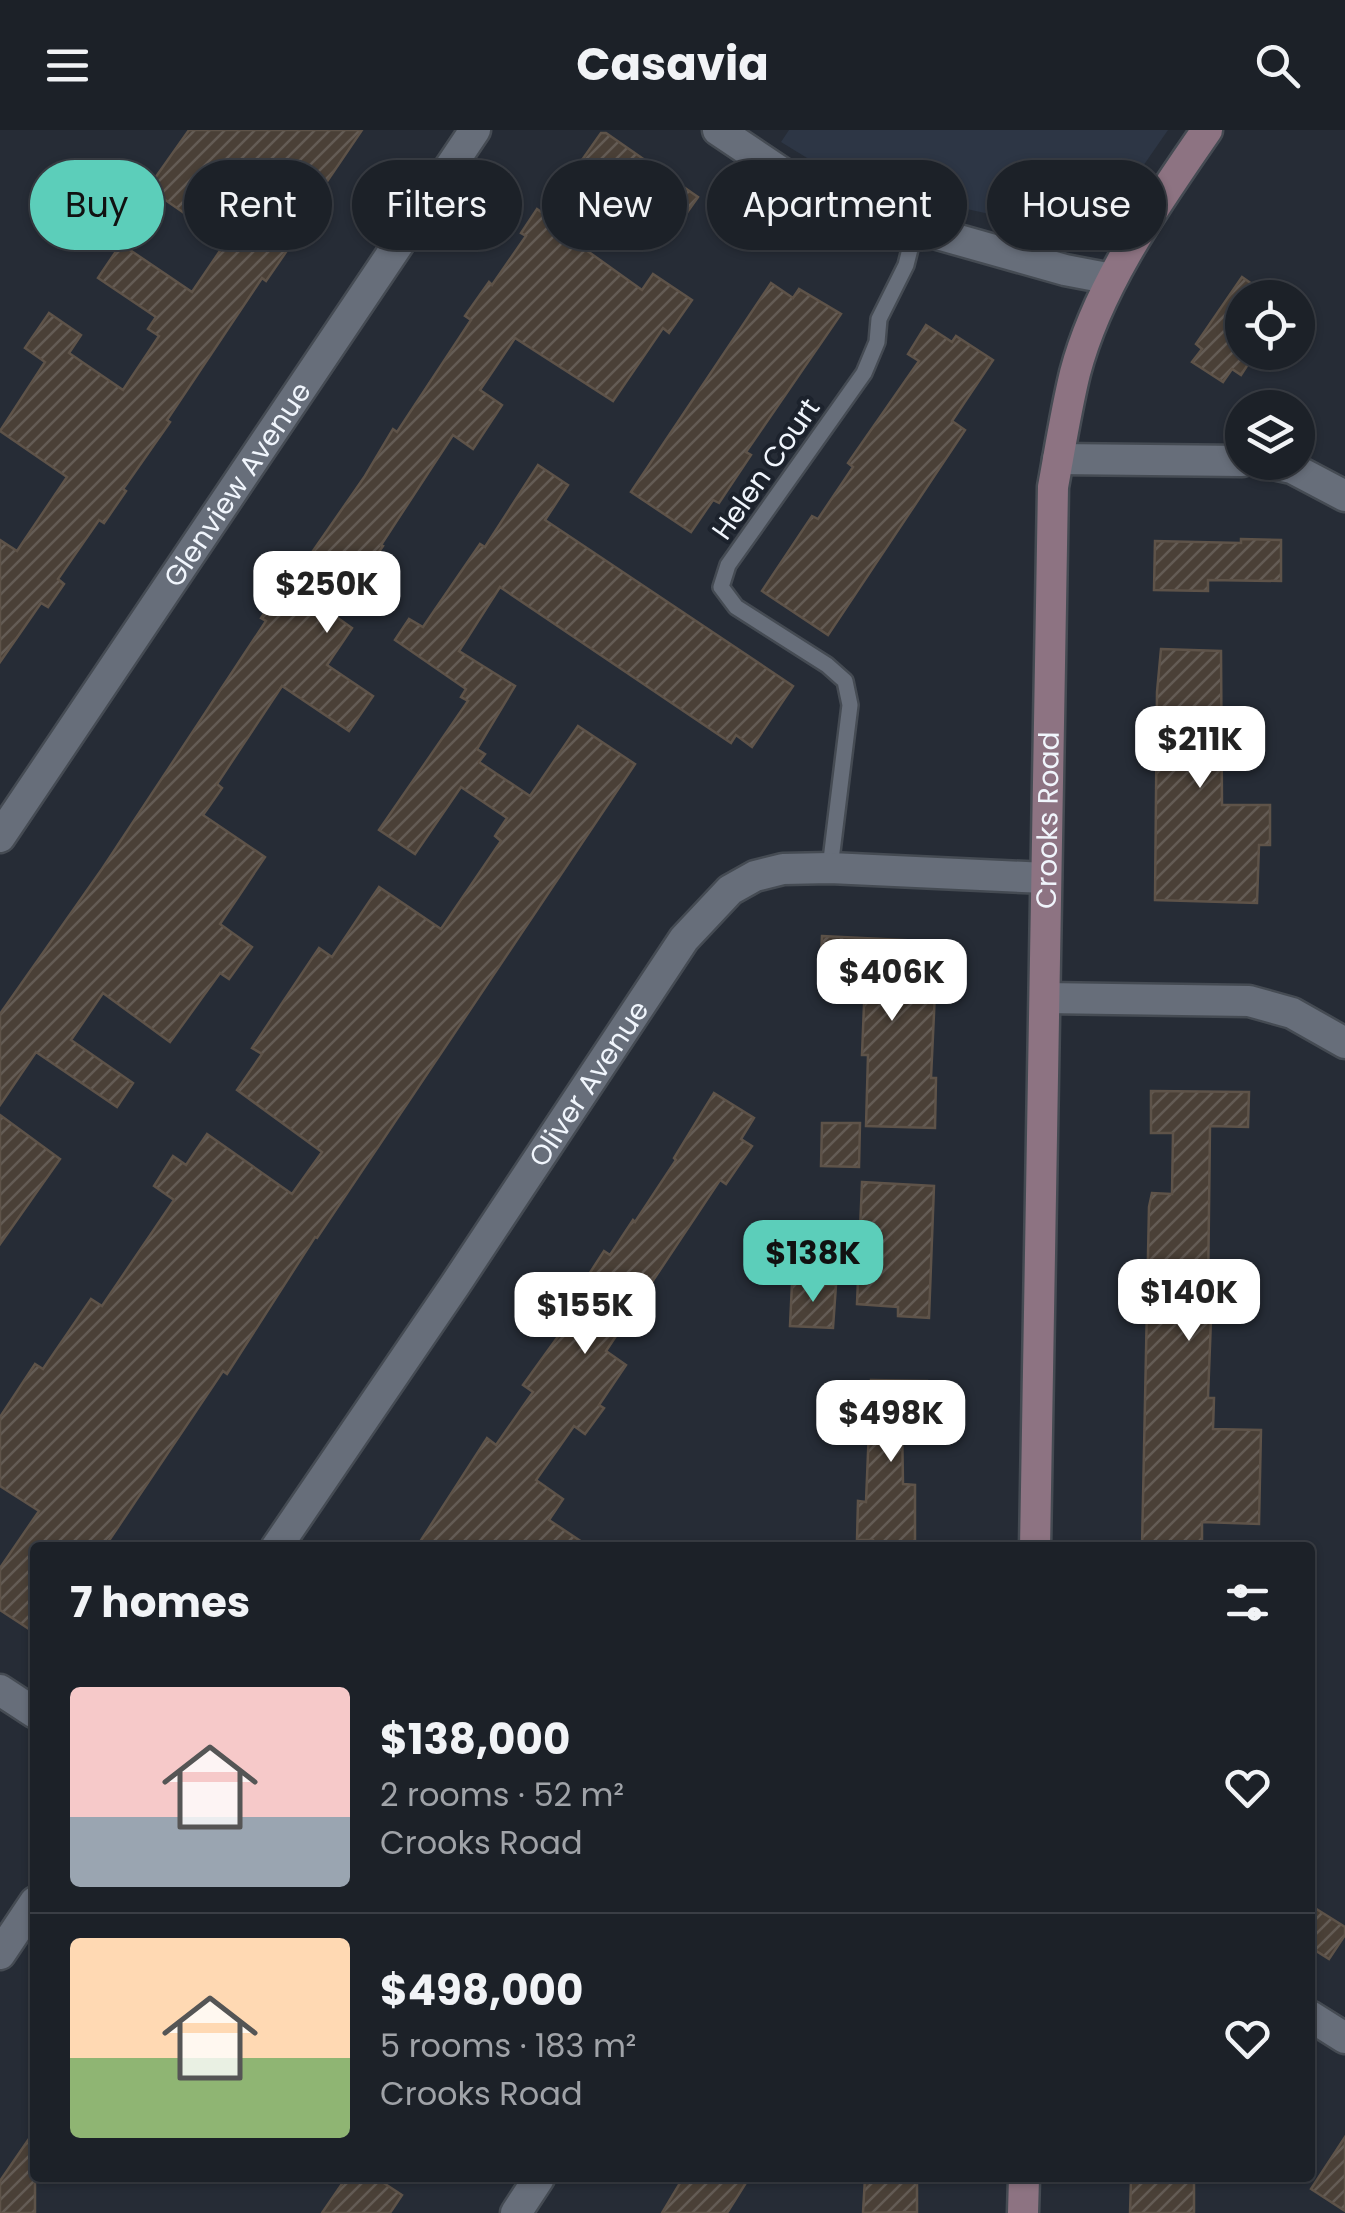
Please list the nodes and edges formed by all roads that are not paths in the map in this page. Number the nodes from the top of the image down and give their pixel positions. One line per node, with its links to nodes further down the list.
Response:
1 (475, 130): 12 (street, Glenview Avenue)
2 (718, 130): 4 (street)
3 (1208, 130): 7 (main road, Crooks Road)
4 (764, 160)
5 (967, 243): 7 (street)
6 (910, 250): 13 (lane, Helen Court)
7 (1112, 279): 8 (main road, Crooks Road)
8 (1058, 459): 9 (street); 14 (main road, Crooks Road)
9 (1225, 462)
10 (1315, 480): 11 (street)
11 (1345, 496)
12 (0, 837)
13 (830, 868): 14 (street, Oliver Avenue); 17 (street, Oliver Avenue)
14 (1046, 878): 15 (main road, Crooks Road)
15 (1045, 998): 16 (street); 18 (main road, Crooks Road)
16 (1345, 1043)
17 (280, 1542)
18 (1035, 1542)
19 (0, 1690): 20 (street)
20 (30, 1710)
21 (30, 1909): 22 (street)
22 (0, 1954)
23 (1315, 2019): 24 (street)
24 (1345, 2038)
25 (537, 2182): 27 (street)
26 (1024, 2182): 28 (main road)
27 (516, 2213)
28 (1023, 2213)

